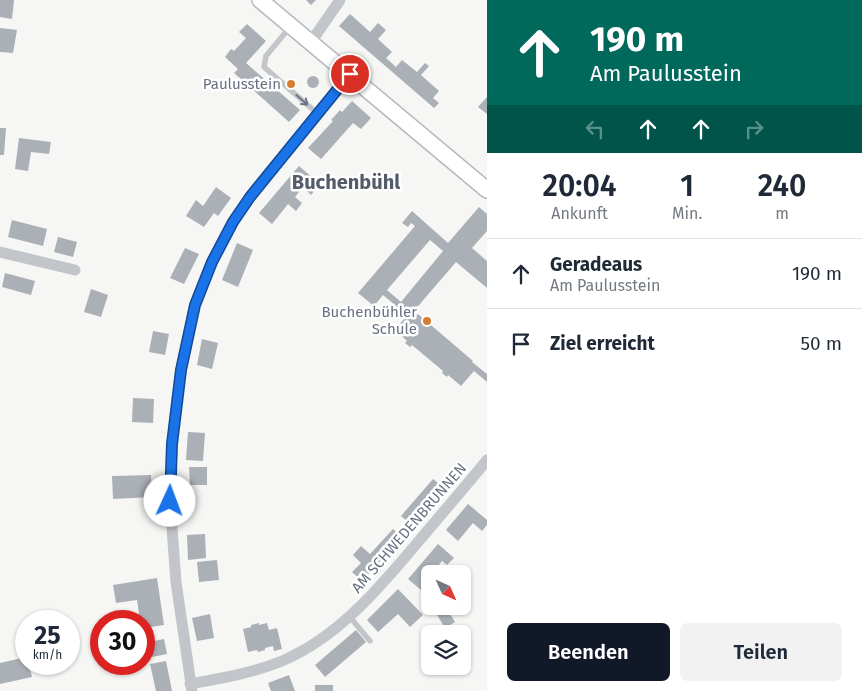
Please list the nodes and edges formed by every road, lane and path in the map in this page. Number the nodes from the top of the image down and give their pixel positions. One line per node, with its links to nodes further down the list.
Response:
1 (260, 0): 3 (street)
2 (340, 0): 4 (street)
3 (291, 26): 4 (street); 6 (lane, one-way to 6)
4 (311, 42): 5 (street)
5 (350, 74): 6 (street); 7 (street)
6 (318, 114): 13 (street)
7 (487, 190)
8 (0, 252): 9 (street)
9 (75, 270)
10 (487, 460): 11 (street, AM SCHWEDENBRUNNEN)
11 (349, 616): 12 (lane); 13 (street, AM SCHWEDENBRUNNEN)
12 (370, 640)
13 (191, 687)

